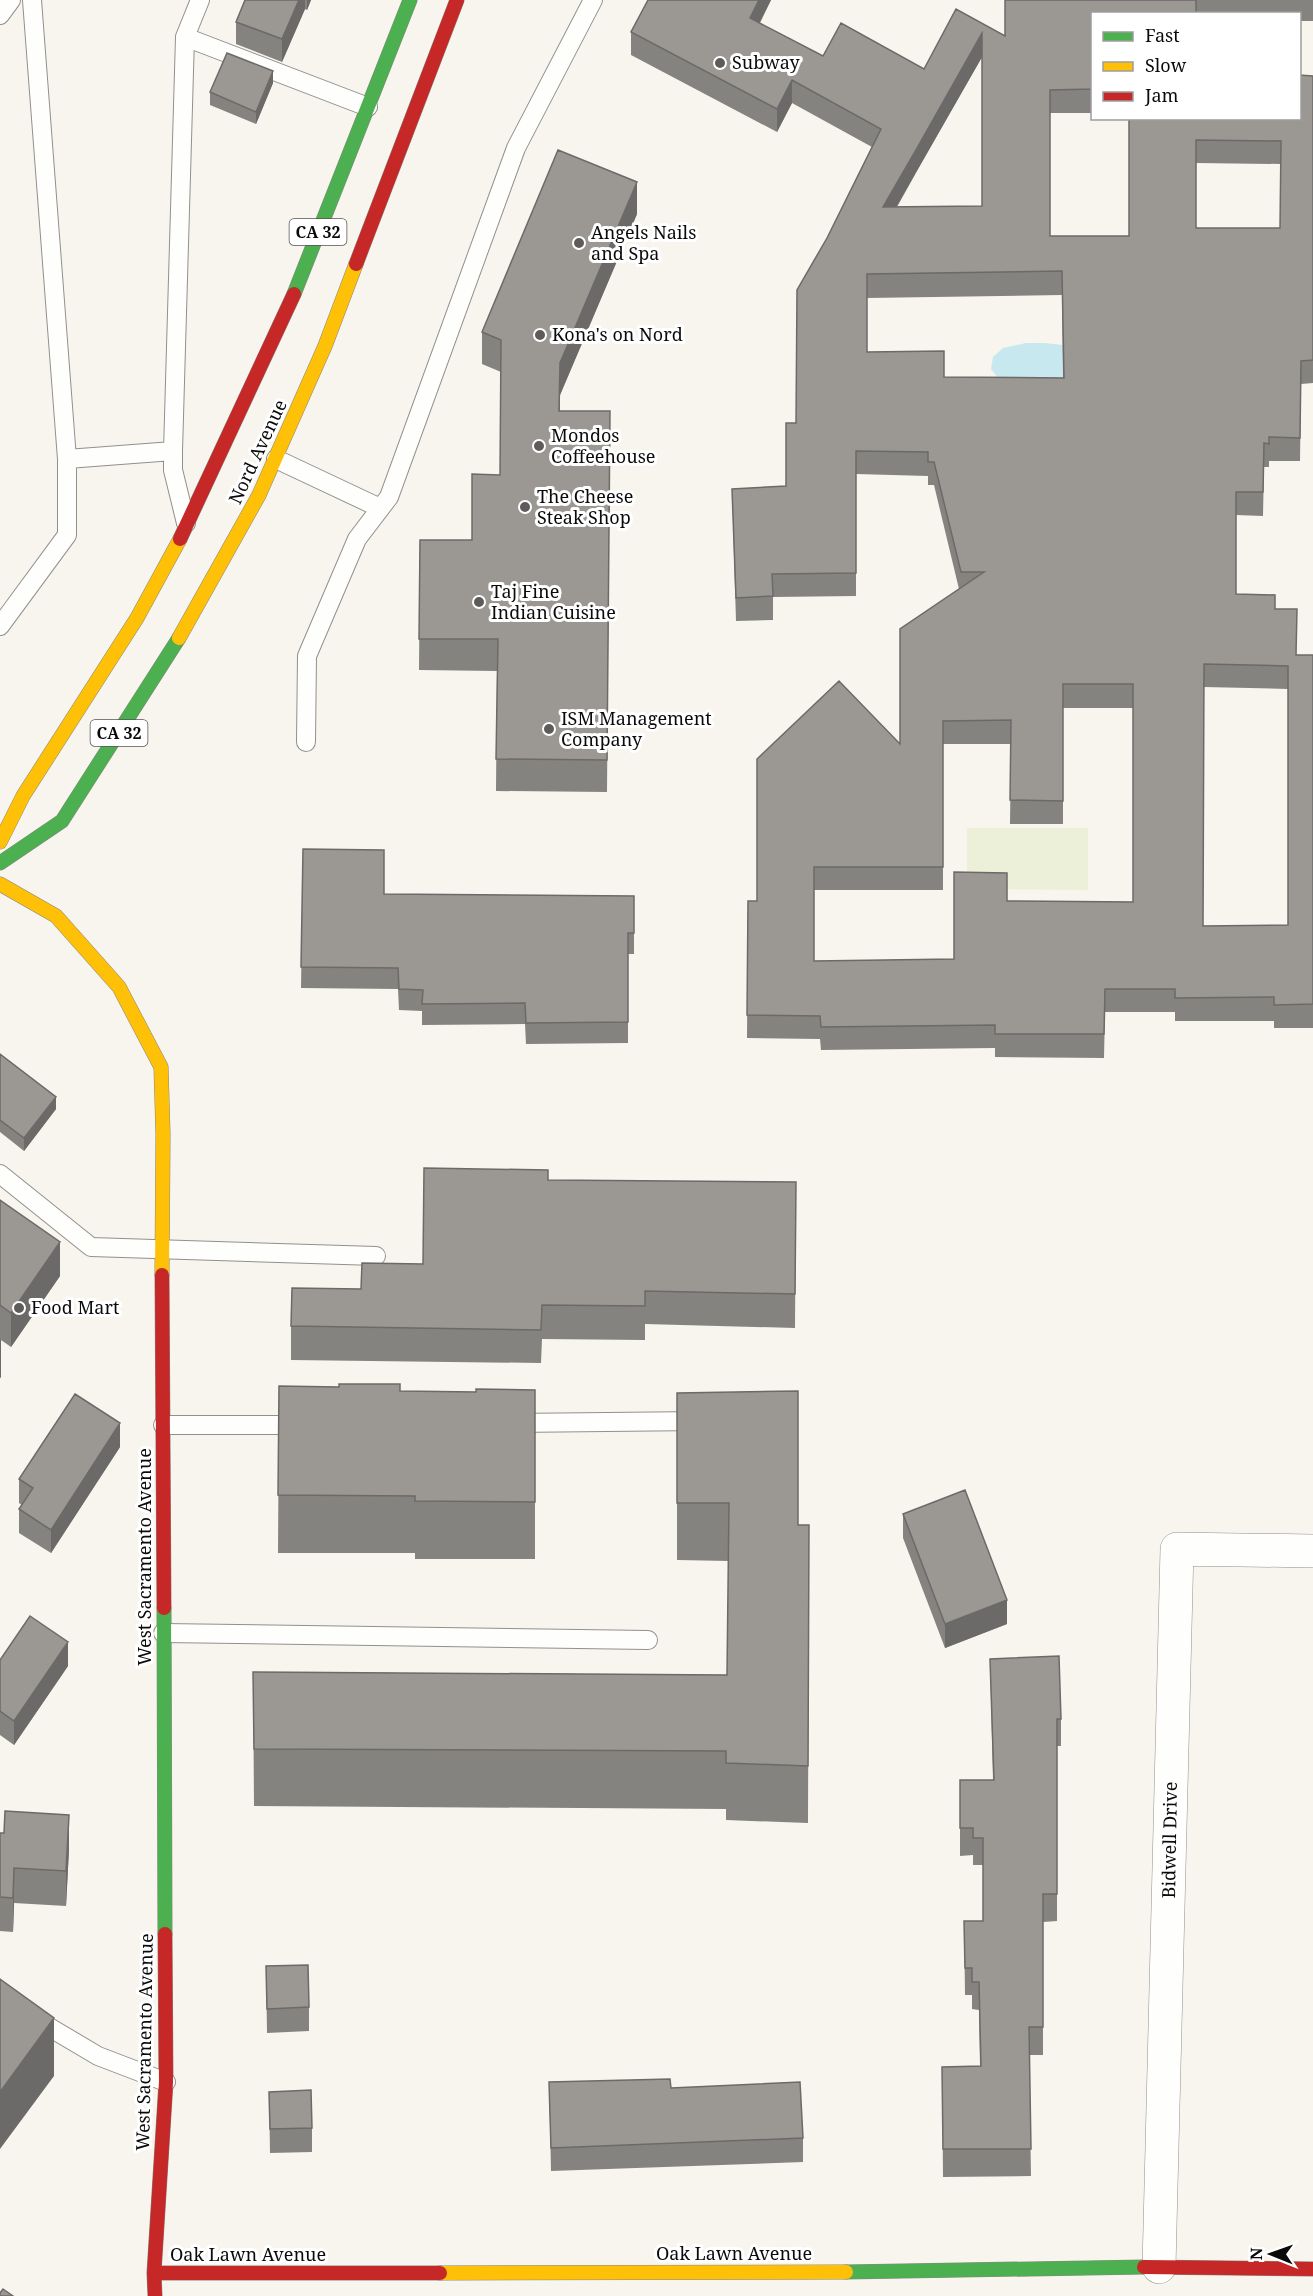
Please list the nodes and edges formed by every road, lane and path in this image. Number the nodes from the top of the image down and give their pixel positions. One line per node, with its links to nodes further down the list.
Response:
1 (11, 0): 7 (lane)
2 (32, 0): 11 (lane)
3 (200, 0): 8 (lane)
4 (410, 0): 9 (street, Nord Avenue / CA 32)
5 (457, 0): 12 (street, Nord Avenue / CA 32)
6 (593, 0): 13 (lane)
7 (0, 15)
8 (185, 37): 9 (lane); 10 (lane)
9 (368, 107): 14 (street, Nord Avenue / CA 32)
10 (173, 451): 11 (lane); 14 (lane)
11 (67, 459): 15 (lane)
12 (276, 459): 13 (lane); 18 (street, Nord Avenue / CA 32)
13 (380, 508): 16 (lane)
14 (187, 527): 17 (street, Nord Avenue / CA 32)
15 (0, 626)
16 (306, 741)
17 (0, 842)
18 (0, 864)
19 (0, 884): 21 (street, West Sacramento Avenue)
20 (0, 1174): 21 (lane)
21 (162, 1251): 22 (lane); 25 (street, West Sacramento Avenue)
22 (376, 1256)
23 (719, 1420): 24 (lane)
24 (495, 1423)
25 (163, 1425): 26 (lane); 28 (street, West Sacramento Avenue)
26 (319, 1425)
27 (1313, 1551): 32 (street, Bidwell Drive)
28 (163, 1633): 29 (lane); 31 (street, West Sacramento Avenue)
29 (648, 1640)
30 (0, 1998): 31 (lane)
31 (166, 2082): 34 (street, West Sacramento Avenue)
32 (1159, 2267): 33 (street, Oak Lawn Avenue); 34 (street, Oak Lawn Avenue)
33 (1313, 2269)
34 (154, 2273): 35 (street, West Sacramento Avenue)
35 (155, 2296)

